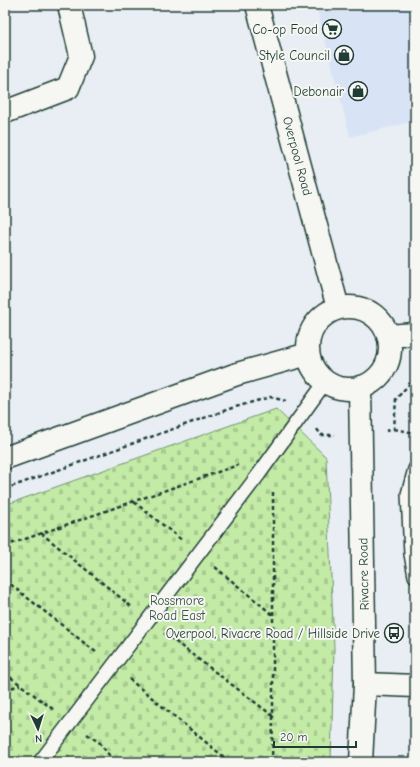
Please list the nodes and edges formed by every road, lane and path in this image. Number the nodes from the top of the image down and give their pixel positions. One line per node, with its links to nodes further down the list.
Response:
1 (69, 5): 3 (main road)
2 (257, 5): 4 (main road, Overpool Road)
3 (5, 112)
4 (338, 308): 6 (main road); 7 (main road)
5 (415, 334): 6 (main road)
6 (388, 336): 10 (main road)
7 (308, 354): 9 (main road); 15 (main road)
8 (415, 381): 12 (path)
9 (326, 382): 10 (main road); 11 (lane)
10 (360, 387): 14 (main road, Rivacre Road)
11 (304, 412): 14 (path); 17 (path); 23 (lane)
12 (394, 429): 13 (path); 14 (path)
13 (415, 433)
14 (361, 436): 19 (main road, Rivacre Road)
15 (5, 458)
16 (415, 469): 18 (lane)
17 (5, 489)
18 (415, 576)
19 (365, 684): 21 (main road); 24 (main road, Rivacre Road)
20 (21, 685): 22 (path)
21 (415, 686)
22 (5, 690)
23 (40, 762)
24 (361, 762)

